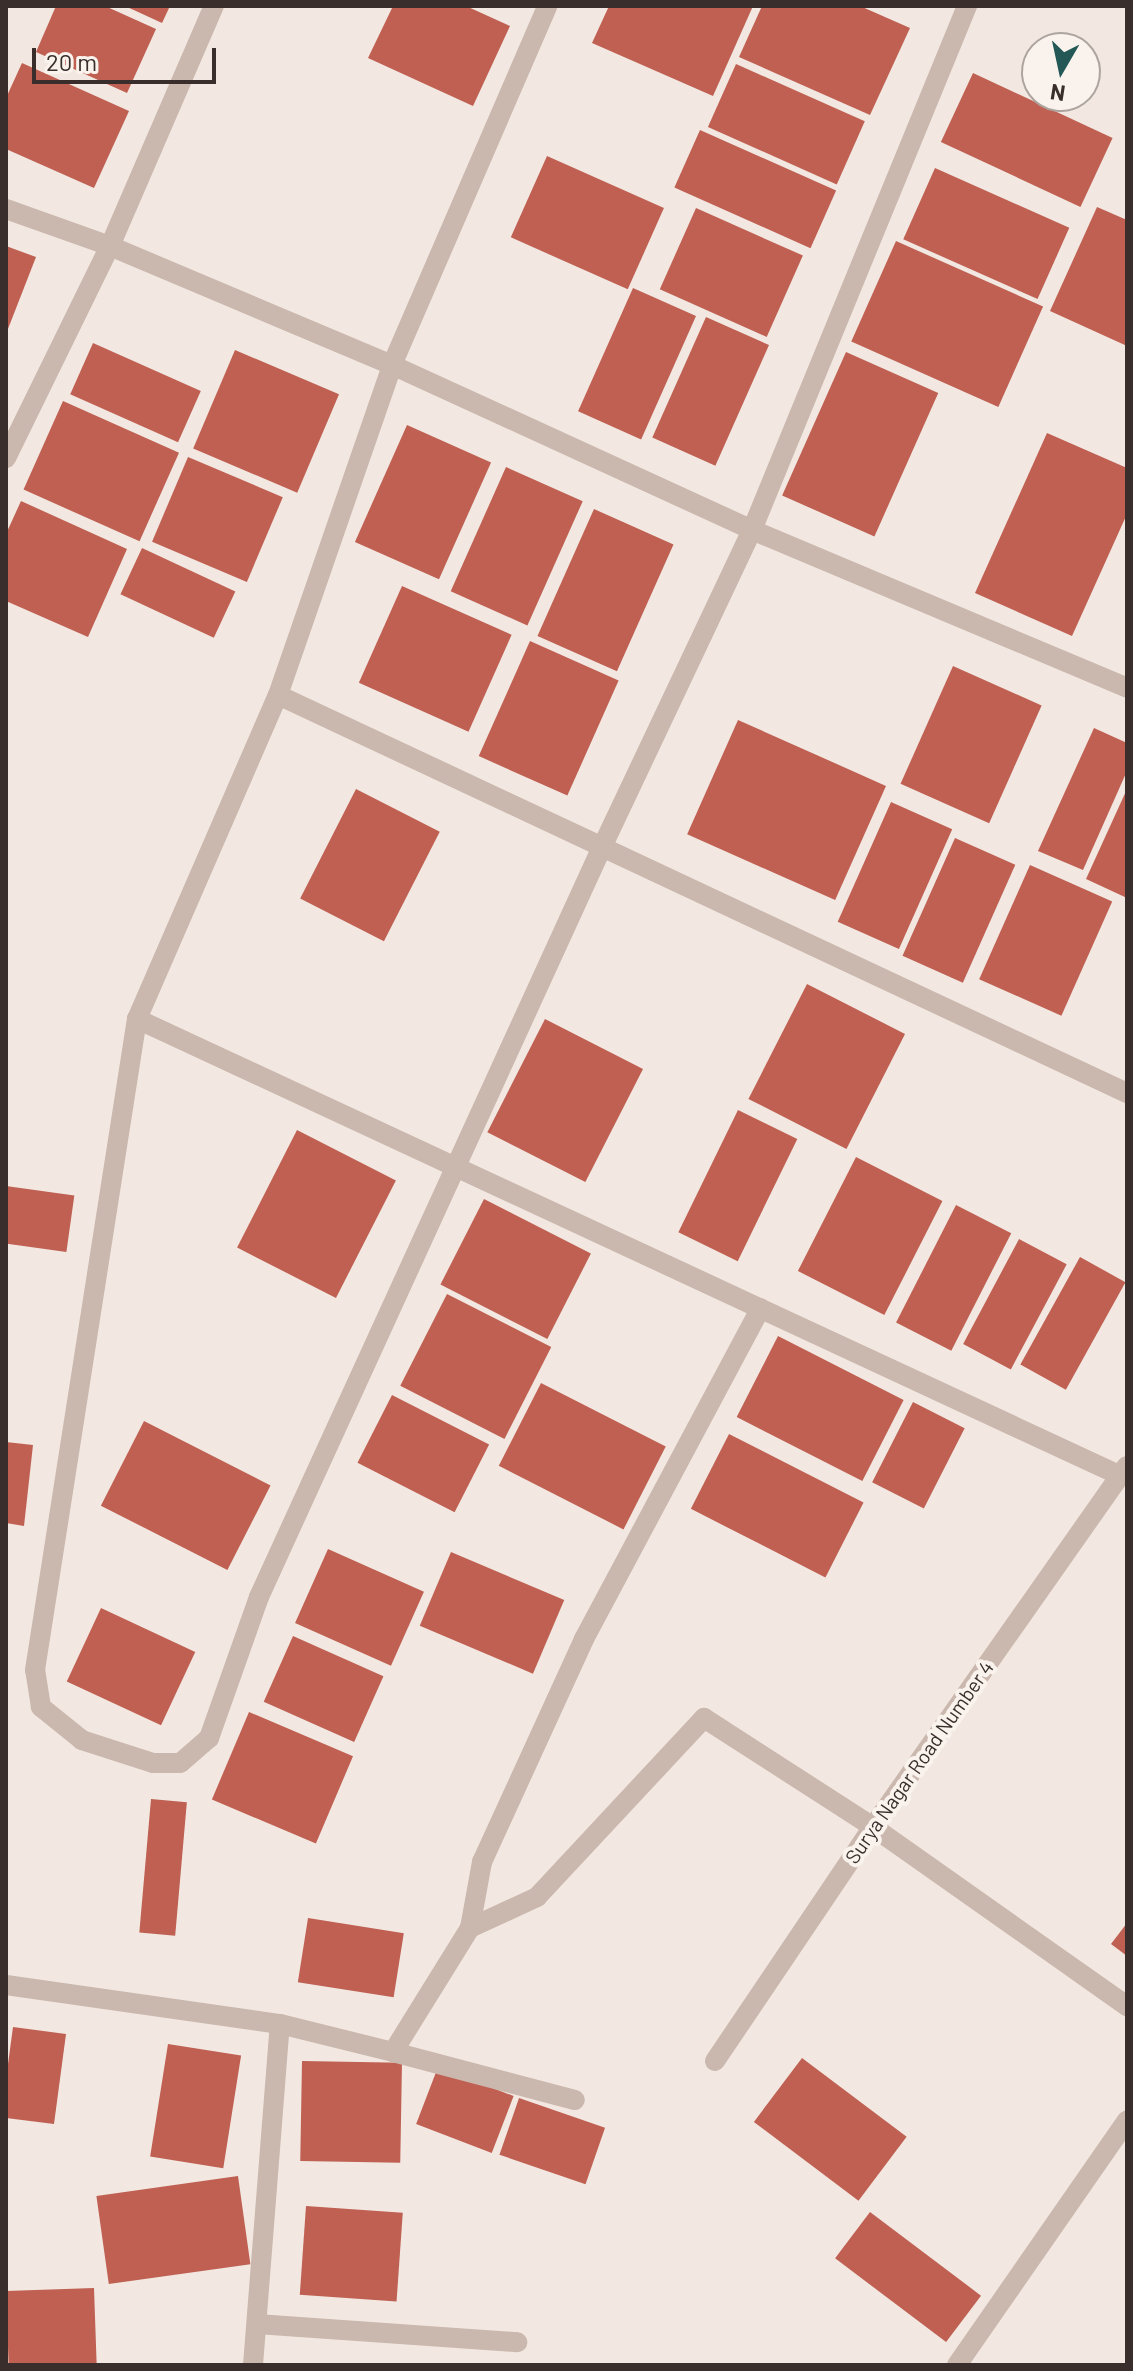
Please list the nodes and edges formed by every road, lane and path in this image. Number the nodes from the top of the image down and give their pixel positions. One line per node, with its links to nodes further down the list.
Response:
1 (214, 6): 5 (street)
2 (547, 6): 6 (street)
3 (967, 6): 8 (street)
4 (6, 209): 5 (street)
5 (110, 246): 6 (street); 7 (street)
6 (392, 365): 8 (street); 10 (street)
7 (6, 458)
8 (752, 530): 9 (street); 11 (street)
9 (1125, 681)
10 (278, 695): 11 (street); 12 (street)
11 (602, 847): 13 (street); 14 (street)
12 (137, 1019): 14 (street); 14 (street)
13 (1127, 1093)
14 (456, 1167): 15 (street)
15 (761, 1308): 16 (street); 18 (street)
16 (1124, 1471): 17 (street, Surya Nagar Road Number 4)
17 (873, 1827): 18 (street); 20 (street); 23 (street, Surya Nagar Road Number 4)
18 (470, 1928): 22 (street)
19 (6, 1985): 21 (street)
20 (1127, 2006)
21 (280, 2024): 22 (street); 26 (street)
22 (393, 2052): 24 (street)
23 (715, 2061)
24 (575, 2100)
25 (1127, 2120): 29 (street)
26 (257, 2324): 27 (street); 28 (street)
27 (517, 2342)
28 (253, 2365)
29 (957, 2365)

